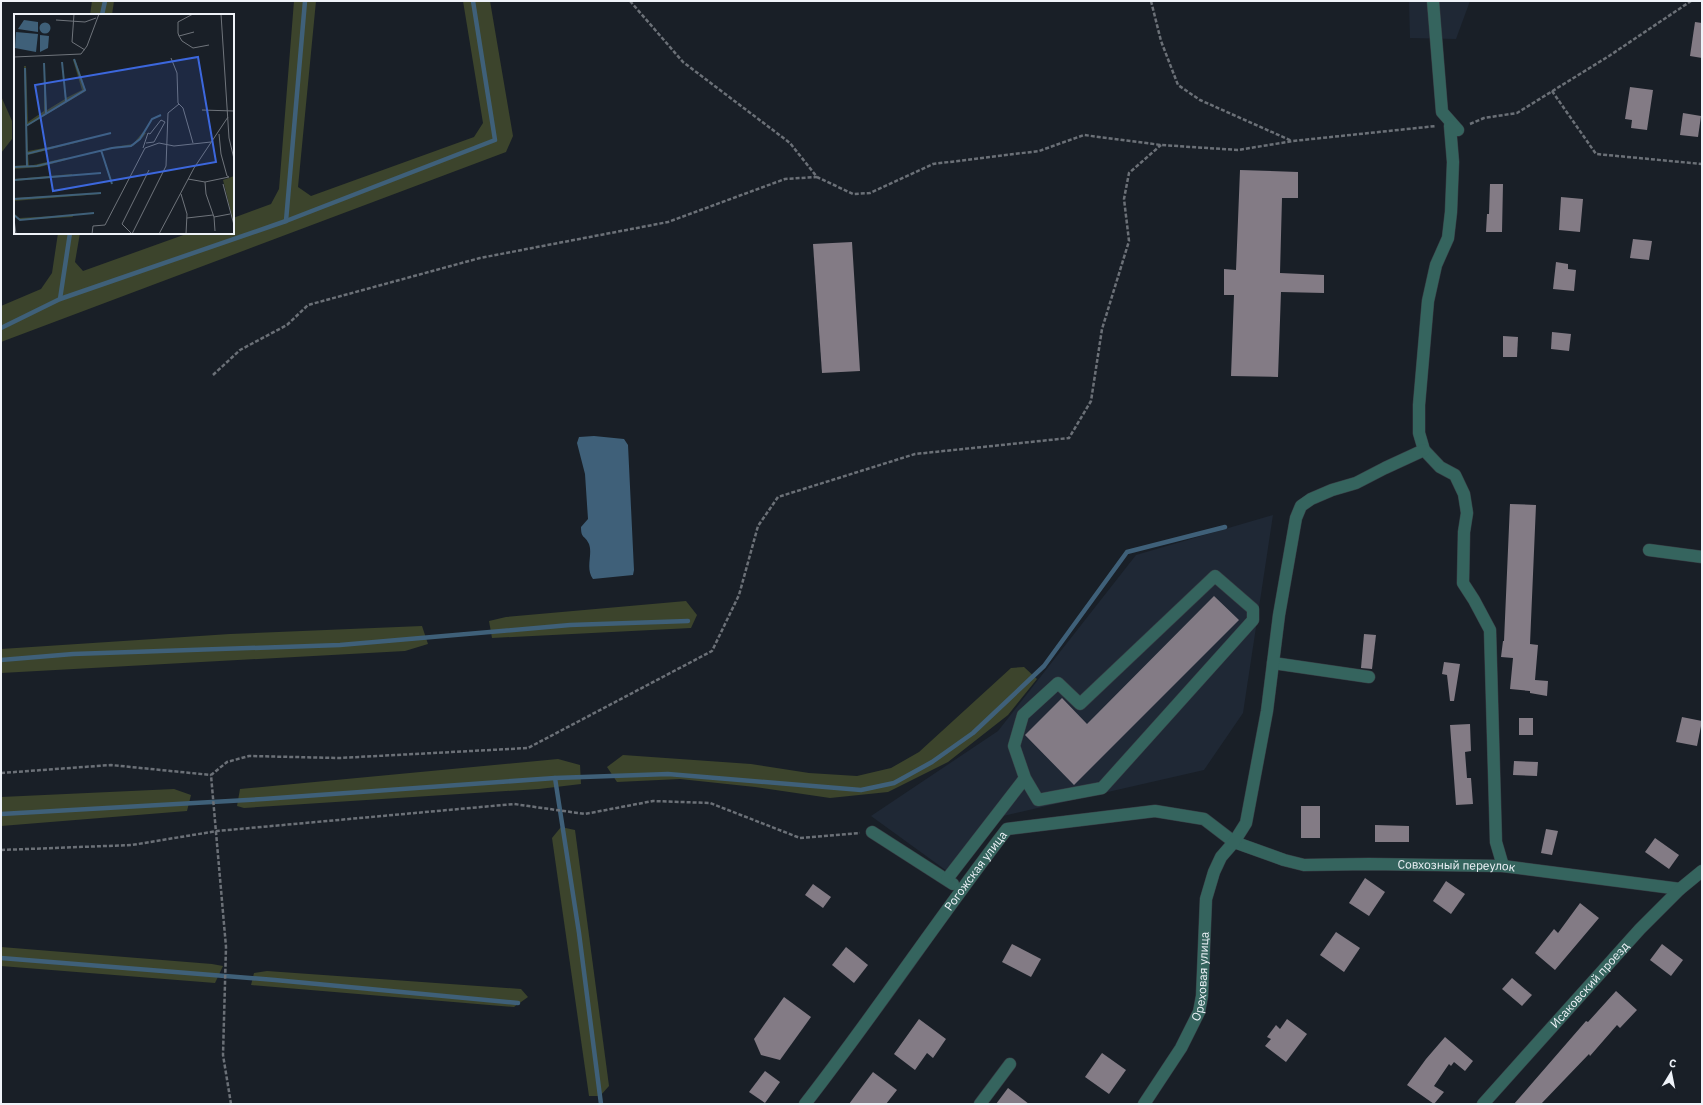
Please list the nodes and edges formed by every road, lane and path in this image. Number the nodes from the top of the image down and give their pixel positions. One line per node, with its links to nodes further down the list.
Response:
1 (630, 1): 10 (path)
2 (1151, 1): 7 (path)
3 (1433, 1): 6 (street)
4 (1691, 1): 5 (path)
5 (1552, 91): 6 (path); 9 (path)
6 (1454, 128): 7 (path); 12 (street)
7 (1293, 142): 8 (path)
8 (1161, 146): 10 (path); 18 (path)
9 (1702, 164)
10 (818, 176): 11 (path)
11 (213, 375)
12 (1424, 450): 15 (street, Ореховая улица); 24 (street)
13 (1649, 550): 14 (street)
14 (1702, 557)
15 (1273, 663): 16 (street); 22 (street, Ореховая улица)
16 (1369, 677)
17 (1, 773): 18 (path)
18 (211, 775): 20 (path)
19 (1025, 778): 19 (street); 26 (street)
20 (217, 831): 21 (path); 23 (path); 30 (path)
21 (872, 832): 26 (street)
22 (1234, 842): 24 (street, Совхозный переулок); 27 (street, Рогожская улица); 33 (street, Ореховая улица)
23 (1, 850)
24 (1503, 866): 28 (street, Совхозный переулок)
25 (1702, 871): 28 (street, Исаковский проезд)
26 (947, 879): 27 (street)
27 (961, 888): 31 (street, Рогожская улица)
28 (1680, 890): 34 (street, Исаковский проезд)
29 (1010, 1064): 32 (street)
30 (231, 1104)
31 (805, 1104)
32 (980, 1104)
33 (1144, 1104)
34 (1482, 1104)

